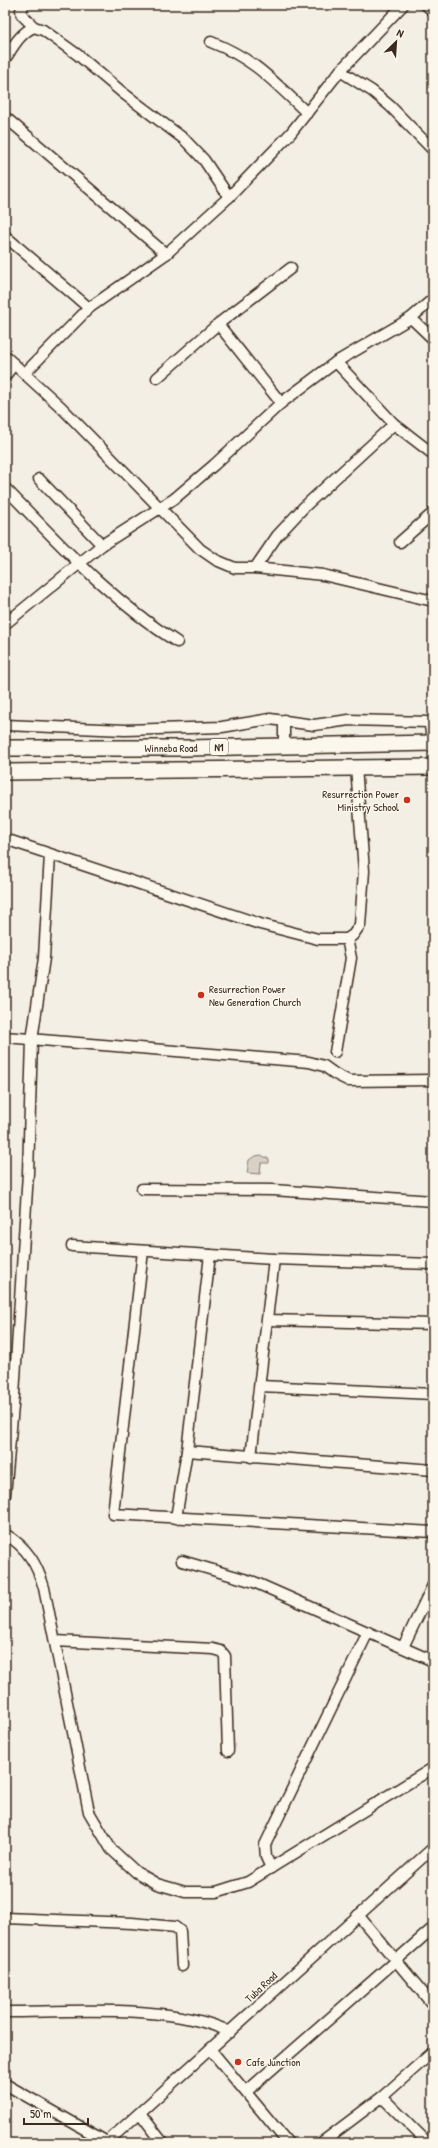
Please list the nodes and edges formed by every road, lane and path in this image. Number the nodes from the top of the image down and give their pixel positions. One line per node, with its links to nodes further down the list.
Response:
1 (24, 5): 5 (street)
2 (403, 5): 8 (street)
3 (426, 5): 4 (street)
4 (433, 11)
5 (34, 27): 7 (street); 12 (street)
6 (211, 42): 9 (street)
7 (5, 60)
8 (340, 71): 9 (street); 11 (street)
9 (307, 113): 12 (street)
10 (5, 117): 14 (street)
11 (433, 150)
12 (229, 197): 14 (street)
13 (5, 236): 17 (street)
14 (166, 254): 17 (street)
15 (291, 268): 19 (street)
16 (433, 299): 18 (street)
17 (89, 308): 24 (street)
18 (410, 318): 20 (street); 22 (street)
19 (218, 324): 26 (street); 27 (street)
20 (433, 339)
21 (5, 356): 23 (street)
22 (336, 362): 27 (street); 28 (street)
23 (14, 364): 24 (street); 25 (street)
24 (25, 373): 32 (street)
25 (5, 376)
26 (157, 378)
27 (281, 403): 32 (street)
28 (394, 424): 29 (street); 37 (street)
29 (433, 454)
30 (39, 479): 35 (street)
31 (5, 488): 36 (street)
32 (160, 508): 35 (street); 37 (street)
33 (433, 513): 34 (street)
34 (400, 542)
35 (102, 545): 36 (street)
36 (80, 564): 39 (street); 40 (street)
37 (255, 568): 38 (street)
38 (433, 601)
39 (5, 624)
40 (177, 642)
41 (284, 720): 43 (street); 44 (street); 45 (street)
42 (5, 725): 43 (street)
43 (125, 730): 47 (street)
44 (433, 742): 45 (highway, Winneba Road / N1)
45 (284, 745): 47 (highway, Winneba Road / N1)
46 (5, 748): 47 (highway, Winneba Road / N1)
47 (126, 748)
48 (356, 767): 49 (highway, Winneba Road / N1); 50 (highway, Winneba Road / N1); 53 (street)
49 (433, 767)
50 (5, 772)
51 (5, 839): 52 (street)
52 (50, 855): 53 (street); 55 (street)
53 (347, 940): 56 (street)
54 (5, 1037): 55 (street)
55 (32, 1040): 57 (street); 72 (street)
56 (335, 1052)
57 (433, 1080)
58 (142, 1188): 59 (street)
59 (433, 1201)
60 (72, 1246): 61 (street)
61 (143, 1251): 62 (street); 73 (street)
62 (210, 1255): 63 (street); 69 (street)
63 (274, 1259): 64 (street); 65 (street)
64 (433, 1264)
65 (268, 1320): 66 (street); 67 (street)
66 (433, 1324)
67 (260, 1386): 68 (street); 70 (street)
68 (433, 1394)
69 (188, 1451): 70 (street); 73 (street)
70 (251, 1457): 71 (street)
71 (433, 1470)
72 (5, 1495)
73 (176, 1518): 74 (street)
74 (433, 1532)
75 (5, 1534): 79 (street)
76 (182, 1561): 78 (street)
77 (433, 1585): 80 (street)
78 (368, 1632): 80 (street); 85 (street)
79 (55, 1641): 82 (street); 85 (street)
80 (403, 1648): 81 (street)
81 (433, 1661)
82 (228, 1751)
83 (433, 1768): 85 (street)
84 (433, 1848): 86 (street, Tuba Road)
85 (271, 1868)
86 (358, 1915): 89 (street); 93 (street, Tuba Road)
87 (5, 1918): 90 (street)
88 (433, 1928): 89 (street)
89 (395, 1960): 91 (street); 97 (street)
90 (182, 1966)
91 (433, 2006)
92 (5, 2012): 93 (street)
93 (230, 2032): 94 (street, Tuba Road)
94 (210, 2048): 97 (street); 99 (street, Tuba Road)
95 (433, 2052): 98 (street)
96 (5, 2084): 100 (street)
97 (247, 2091): 102 (street)
98 (382, 2097): 103 (street); 104 (street)
99 (140, 2113): 100 (street, Tuba Road); 101 (street)
100 (107, 2142)
101 (163, 2143)
102 (288, 2143)
103 (321, 2143)
104 (428, 2143)

